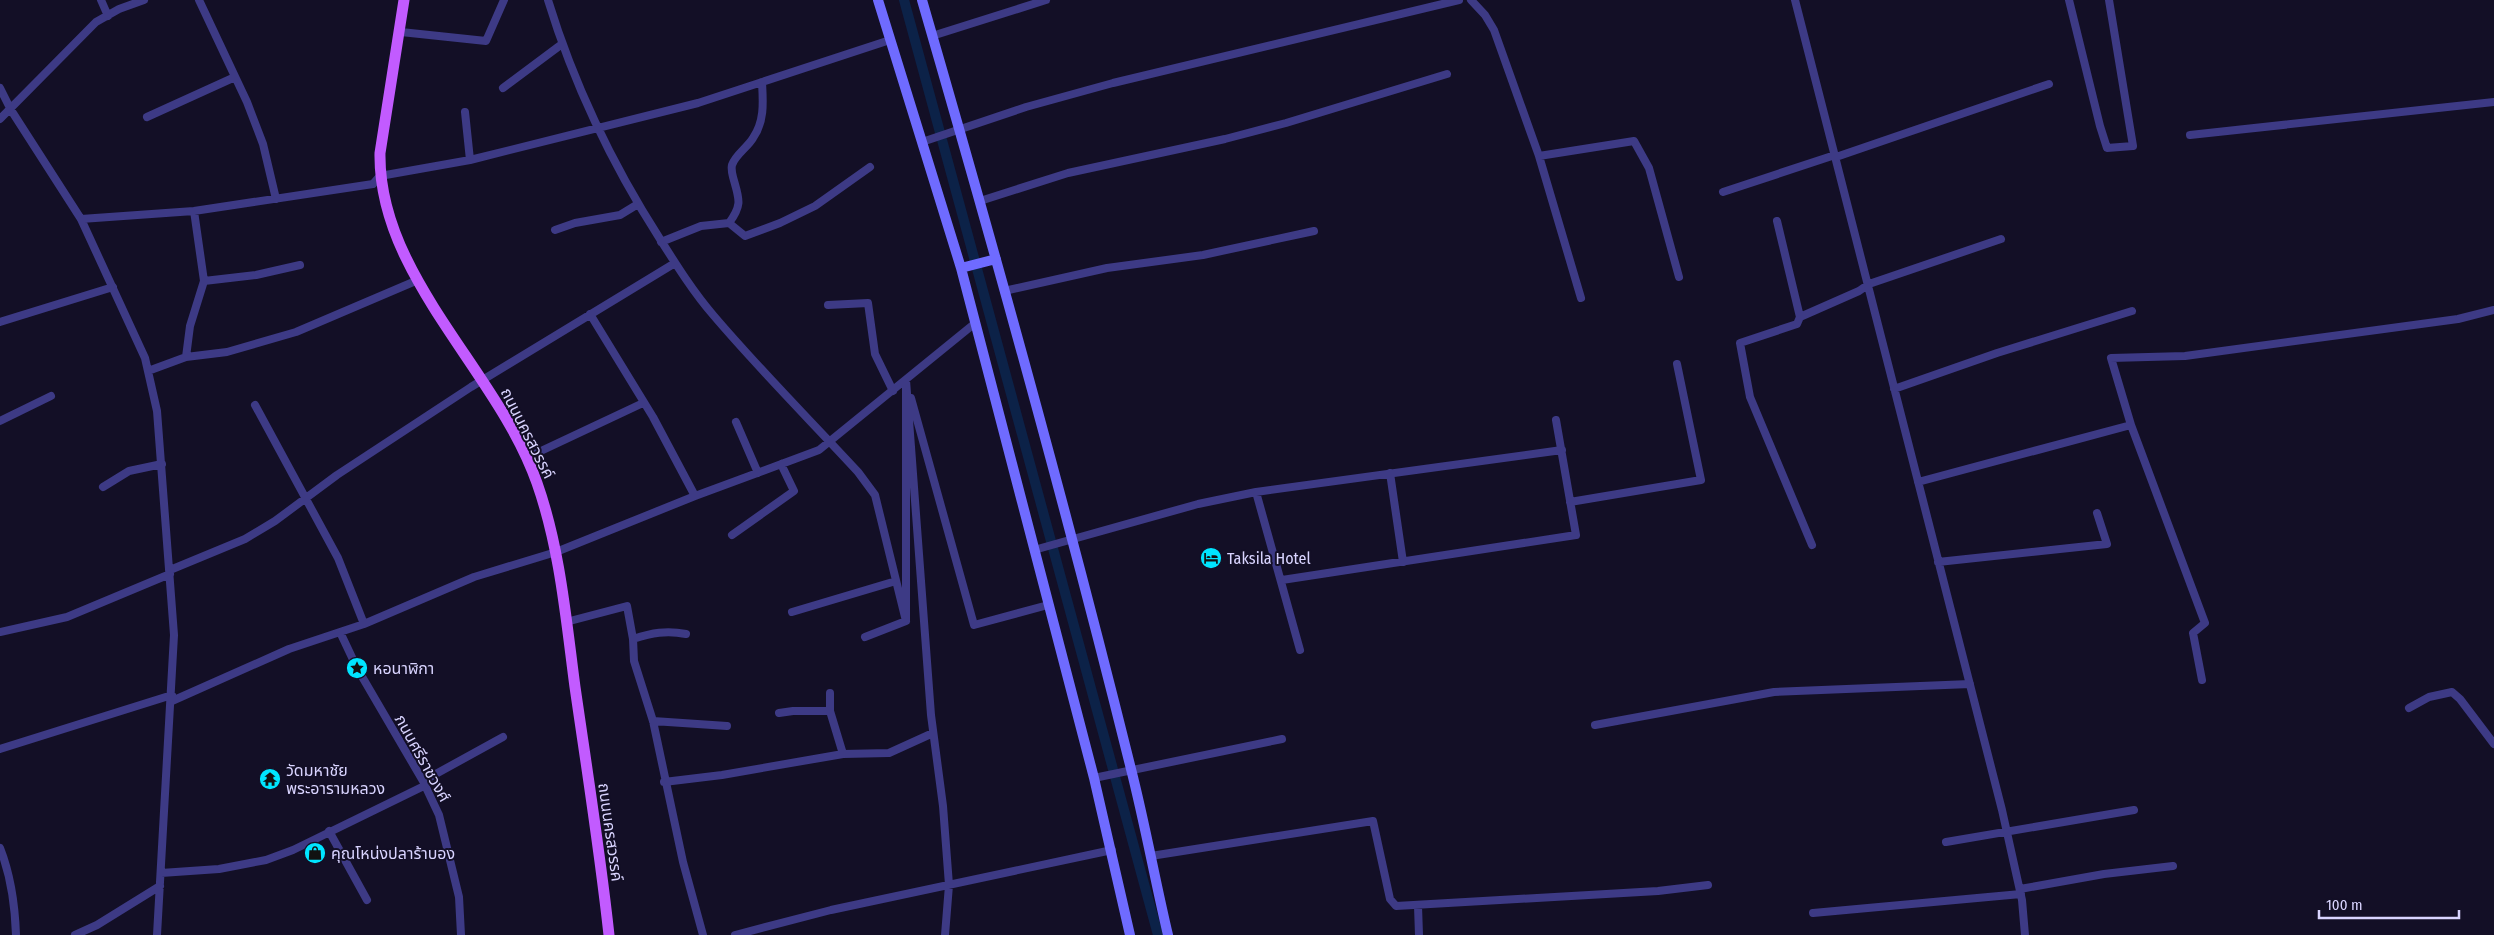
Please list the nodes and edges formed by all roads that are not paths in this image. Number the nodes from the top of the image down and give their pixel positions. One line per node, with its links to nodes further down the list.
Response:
1 (101, 0): 16 (street)
2 (144, 0): 16 (street)
3 (199, 0): 22 (street)
4 (404, 0): 17 (main road, ถนนนครสวรรค์)
5 (504, 0): 17 (street)
6 (548, 0): 20 (street)
7 (878, 0): 19 (street)
8 (922, 0): 18 (street)
9 (1046, 0): 15 (street)
10 (1459, 0): 33 (street)
11 (1471, 0): 36 (street)
12 (1795, 0): 37 (street)
13 (2069, 0): 14 (street)
14 (2109, 0)
15 (1033, 2): 18 (street)
16 (108, 16): 28 (street)
17 (400, 32): 40 (main road, ถนนนครสวรรค์)
18 (932, 36): 33 (street)
19 (890, 40): 23 (street); 35 (street)
20 (562, 44): 26 (street); 32 (street)
21 (1447, 74): 43 (street)
22 (235, 77): 30 (street); 42 (street)
23 (762, 82): 32 (street); 48 (street)
24 (2049, 84): 37 (street)
25 (0, 88): 28 (street)
26 (503, 88)
27 (2494, 102): 34 (street)
28 (11, 110): 31 (street); 46 (street)
29 (465, 112): 38 (street)
30 (146, 117)
31 (0, 119)
32 (597, 129): 38 (street); 44 (street)
33 (960, 130): 35 (street); 43 (street)
34 (2190, 135)
35 (922, 142): 56 (street)
36 (1539, 156): 57 (street); 63 (street)
37 (1835, 156): 41 (street); 60 (street)
38 (470, 160): 40 (street)
39 (870, 167): 48 (street)
40 (380, 176): 42 (street); 58 (main road, ถนนนครสวรรค์)
41 (1723, 192)
42 (276, 199): 45 (street)
43 (980, 201): 53 (street)
44 (638, 204): 49 (street); 52 (street)
45 (194, 211): 46 (street); 59 (street)
46 (81, 218): 61 (street)
47 (1777, 221): 68 (street)
48 (728, 223): 52 (street)
49 (555, 230)
50 (1314, 232): 62 (street)
51 (2001, 239): 60 (street)
52 (661, 242): 54 (street)
53 (996, 259): 56 (street); 62 (street)
54 (675, 262): 67 (street); 85 (street)
55 (300, 266): 59 (street)
56 (961, 268): 70 (street)
57 (1679, 277)
58 (418, 280): 71 (street); 75 (main road, ถนนนครสวรรค์)
59 (204, 281): 71 (street)
60 (1869, 284): 68 (street); 76 (street)
61 (113, 288): 69 (street); 73 (street)
62 (1004, 291): 100 (street)
63 (1581, 298)
64 (828, 305): 77 (street)
65 (2494, 310): 84 (street)
66 (2132, 311): 76 (street)
67 (590, 314): 75 (street); 79 (street)
68 (1800, 317): 101 (street)
69 (0, 322)
70 (974, 324): 74 (street); 102 (street)
71 (186, 357): 73 (street)
72 (1677, 364): 97 (street)
73 (148, 371): 88 (street)
74 (906, 380): 77 (street); 109 (street); 111 (street); 130 (street)
75 (482, 381): 87 (main road, ถนนนครสวรรค์); 96 (street)
76 (1894, 389): 92 (street)
77 (893, 391): 85 (street)
78 (51, 396): 82 (street)
79 (643, 403): 87 (street); 95 (street)
80 (255, 405): 96 (street)
81 (1556, 420): 86 (street)
82 (0, 421)
83 (736, 422): 90 (street)
84 (2131, 425): 92 (street); 120 (street)
85 (831, 442): 89 (street); 108 (street)
86 (1562, 450): 91 (street); 97 (street)
87 (526, 458): 103 (main road, ถนนนครสวรรค์)
88 (162, 464): 93 (street); 106 (street)
89 (781, 464): 90 (street); 99 (street)
90 (758, 473): 95 (street)
91 (1390, 473): 94 (street); 104 (street)
92 (1918, 482): 105 (street)
93 (103, 487)
94 (1256, 492): 100 (street); 107 (street)
95 (695, 496): 103 (street)
96 (306, 498): 106 (street); 113 (street)
97 (1570, 502): 104 (street)
98 (2097, 513): 105 (street)
99 (732, 535)
100 (1071, 540): 102 (street); 136 (street)
101 (1812, 545)
102 (1034, 550): 109 (street)
103 (556, 552): 112 (main road, ถนนนครสวรรค์); 113 (street)
104 (1403, 562): 107 (street)
105 (1938, 562): 121 (street)
106 (170, 572): 114 (street); 123 (street)
107 (1282, 580): 119 (street)
108 (896, 581): 110 (street); 111 (street)
109 (1048, 604): 137 (street)
110 (792, 612)
111 (906, 620): 117 (street)
112 (566, 622): 118 (street); 160 (main road, ถนนนครสวรรค์)
113 (364, 624): 115 (street)
114 (0, 632)
115 (340, 632): 123 (street); 139 (street, ภนนศรีราชวงศ์)
116 (686, 634): 118 (street)
117 (865, 637)
118 (633, 639): 127 (street)
119 (1300, 650)
120 (2202, 680)
121 (1970, 684): 128 (street); 142 (street)
122 (830, 693): 125 (street)
123 (172, 698): 134 (street); 148 (street)
124 (2409, 708): 133 (street)
125 (830, 711): 126 (street); 135 (street)
126 (780, 714)
127 (653, 721): 129 (street); 138 (street)
128 (1595, 724)
129 (727, 726)
130 (933, 734): 135 (street); 149 (street)
131 (504, 737): 139 (street)
132 (1282, 739): 136 (street)
133 (2494, 744)
134 (0, 749)
135 (843, 754): 138 (street)
136 (1131, 771): 137 (street); 146 (street)
137 (1094, 778): 145 (street)
138 (664, 782): 161 (street)
139 (424, 783): 141 (street); 159 (street, ภนนศรีราชวงศ์)
140 (2134, 810): 142 (street)
141 (329, 831): 148 (street); 153 (street)
142 (2007, 832): 143 (street); 152 (street)
143 (1946, 842)
144 (0, 848): 156 (street)
145 (1112, 850): 149 (street); 164 (street)
146 (1151, 856): 154 (street); 165 (street)
147 (2173, 866): 152 (street)
148 (161, 873): 151 (street)
149 (949, 885): 162 (street); 163 (street)
150 (1708, 885): 154 (street)
151 (160, 886): 157 (street); 158 (street)
152 (2020, 891): 155 (street); 167 (street)
153 (366, 900)
154 (1418, 906): 166 (street)
155 (1813, 913)
156 (16, 935)
157 (75, 935)
158 (157, 935)
159 (461, 935)
160 (609, 935)
161 (703, 935)
162 (735, 935)
163 (945, 935)
164 (1130, 935)
165 (1168, 935)
166 (1419, 935)
167 (2025, 935)

